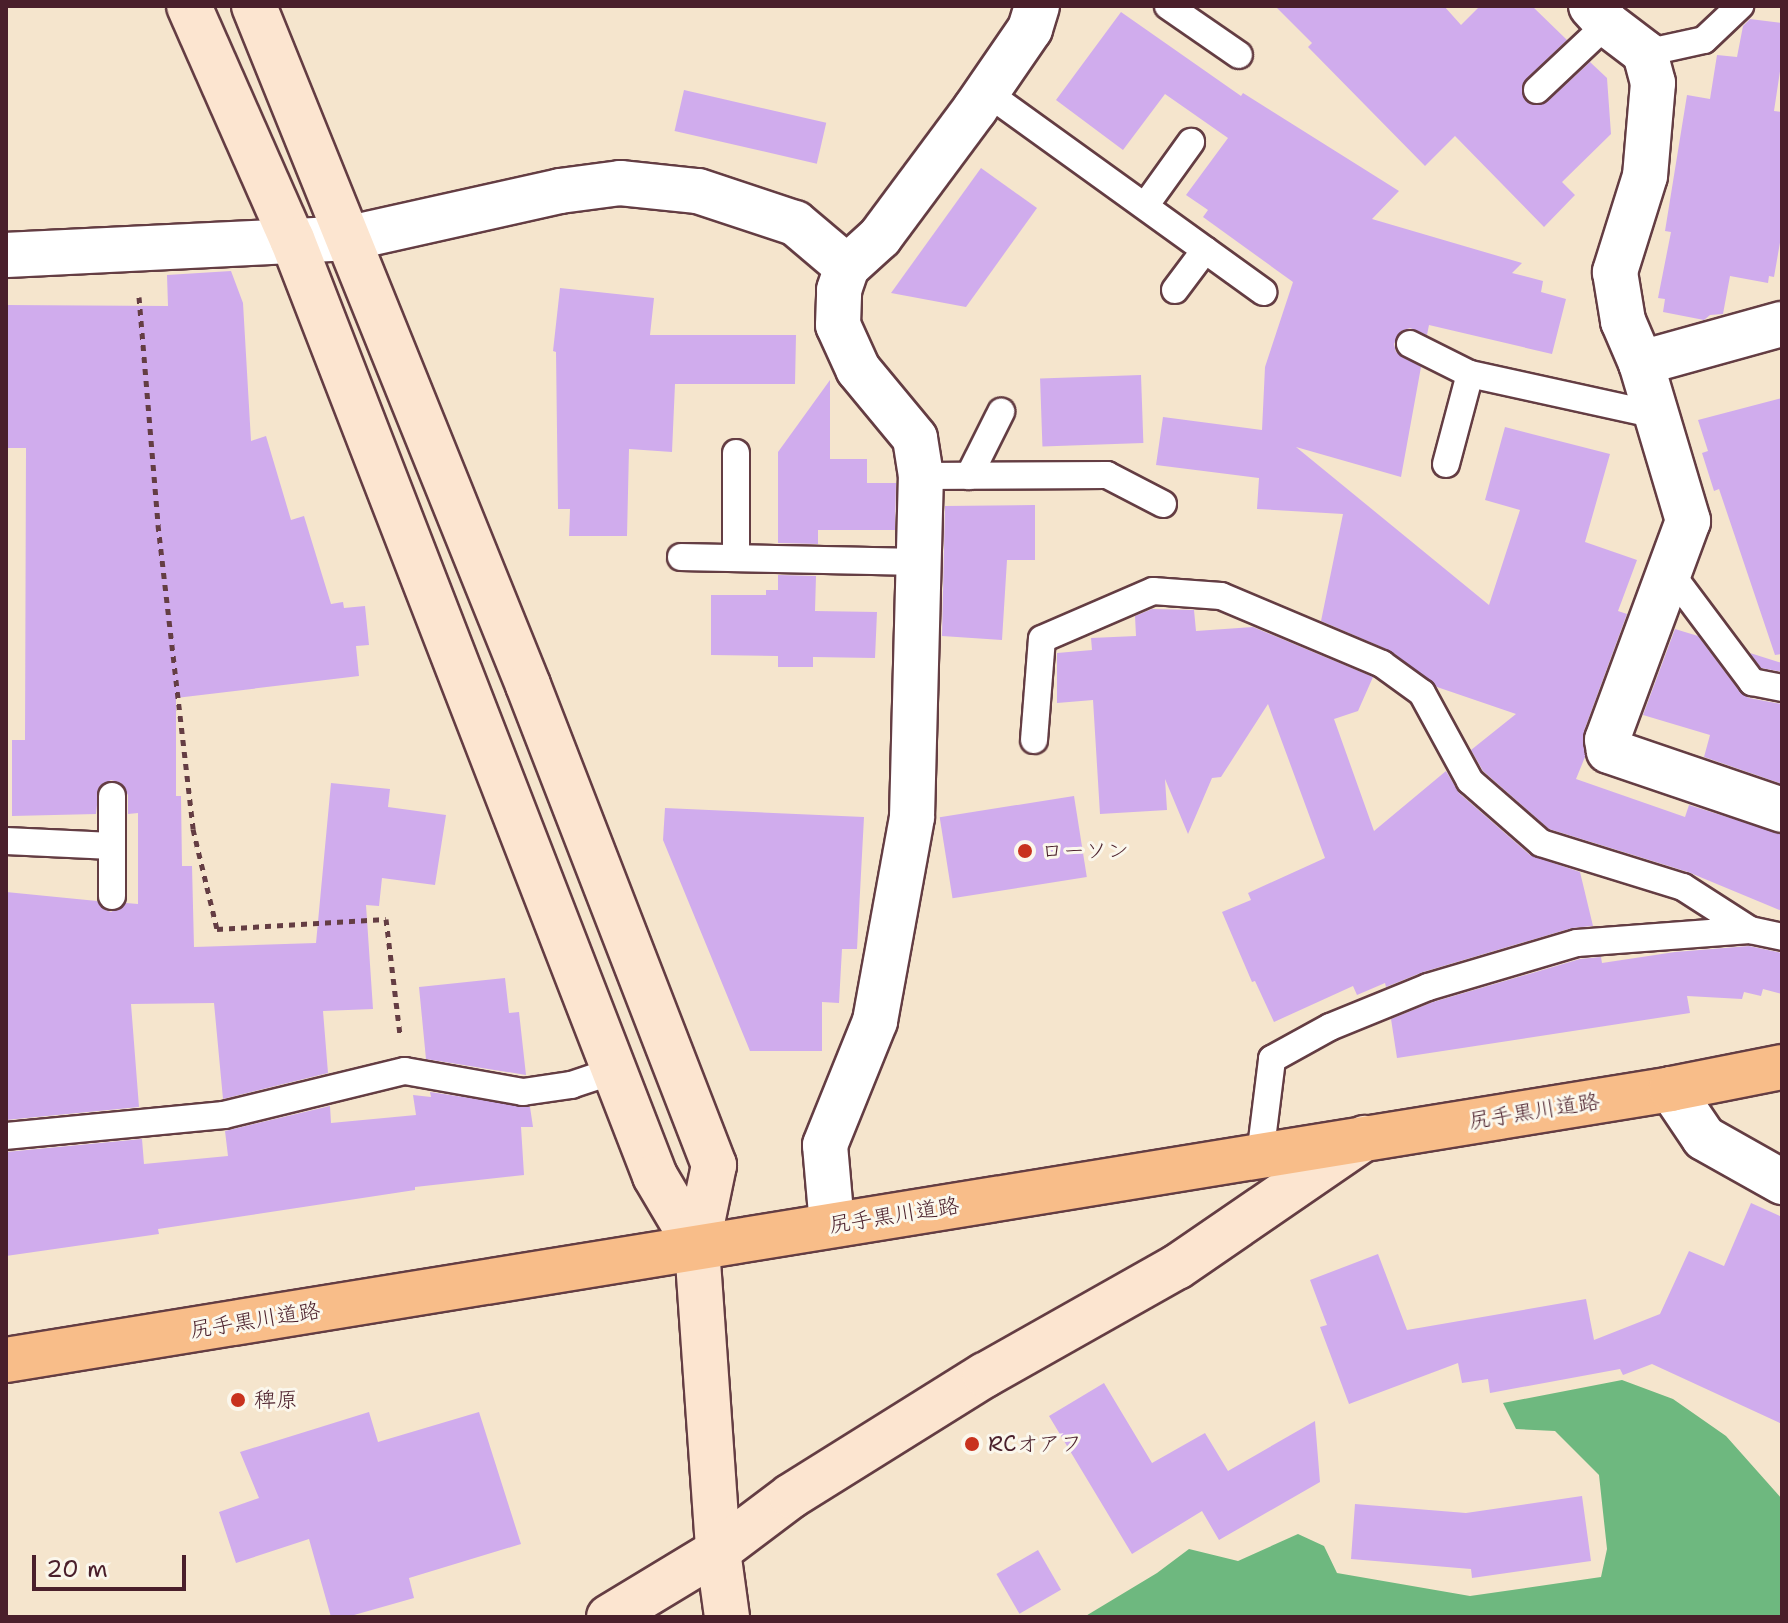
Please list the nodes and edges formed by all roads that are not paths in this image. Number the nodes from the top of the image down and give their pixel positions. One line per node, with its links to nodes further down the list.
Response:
1 (189, 6): 14 (street)
2 (254, 6): 13 (street)
3 (1037, 6): 10 (street)
4 (1168, 6): 8 (lane)
5 (1740, 6): 7 (lane)
6 (1599, 15): 7 (street); 9 (lane)
7 (1645, 53): 22 (street)
8 (1239, 55)
9 (1537, 90)
10 (986, 92): 12 (lane); 17 (street)
11 (1191, 142): 12 (lane)
12 (1145, 206): 15 (lane)
13 (350, 238): 14 (street); 17 (street); 52 (street)
14 (292, 239): 16 (street); 45 (street)
15 (1205, 250): 18 (lane); 19 (lane)
16 (6, 255)
17 (847, 267): 28 (street)
18 (1175, 290)
19 (1263, 292)
20 (1782, 324): 22 (street)
21 (1410, 344): 23 (lane)
22 (1641, 363): 25 (street)
23 (1470, 374): 25 (lane); 27 (lane)
24 (1001, 412): 29 (lane)
25 (1657, 415): 34 (street)
26 (736, 453): 32 (lane)
27 (1446, 464)
28 (921, 476): 29 (lane); 33 (street)
29 (969, 476): 30 (lane)
30 (1163, 504)
31 (681, 557): 32 (lane)
32 (736, 558): 33 (lane)
33 (919, 562): 51 (street)
34 (1669, 571): 35 (lane); 38 (street)
35 (1782, 688)
36 (1034, 740): 42 (lane)
37 (112, 796): 40 (lane)
38 (1782, 810)
39 (6, 841): 40 (lane)
40 (112, 846): 41 (lane)
41 (112, 896)
42 (1750, 930): 43 (lane); 49 (lane)
43 (1782, 937)
44 (1782, 1067): 46 (main road, 尻手黒川道路)
45 (616, 1070): 47 (lane); 52 (street)
46 (1671, 1089): 48 (main road, 尻手黒川道路); 50 (street)
47 (6, 1136)
48 (1365, 1138): 49 (main road, 尻手黒川道路); 54 (street)
49 (1260, 1156): 51 (main road, 尻手黒川道路)
50 (1782, 1182)
51 (832, 1225): 52 (main road, 尻手黒川道路)
52 (697, 1247): 53 (main road, 尻手黒川道路); 54 (street)
53 (6, 1360)
54 (718, 1551): 55 (street); 56 (street)
55 (609, 1617)
56 (727, 1617)

